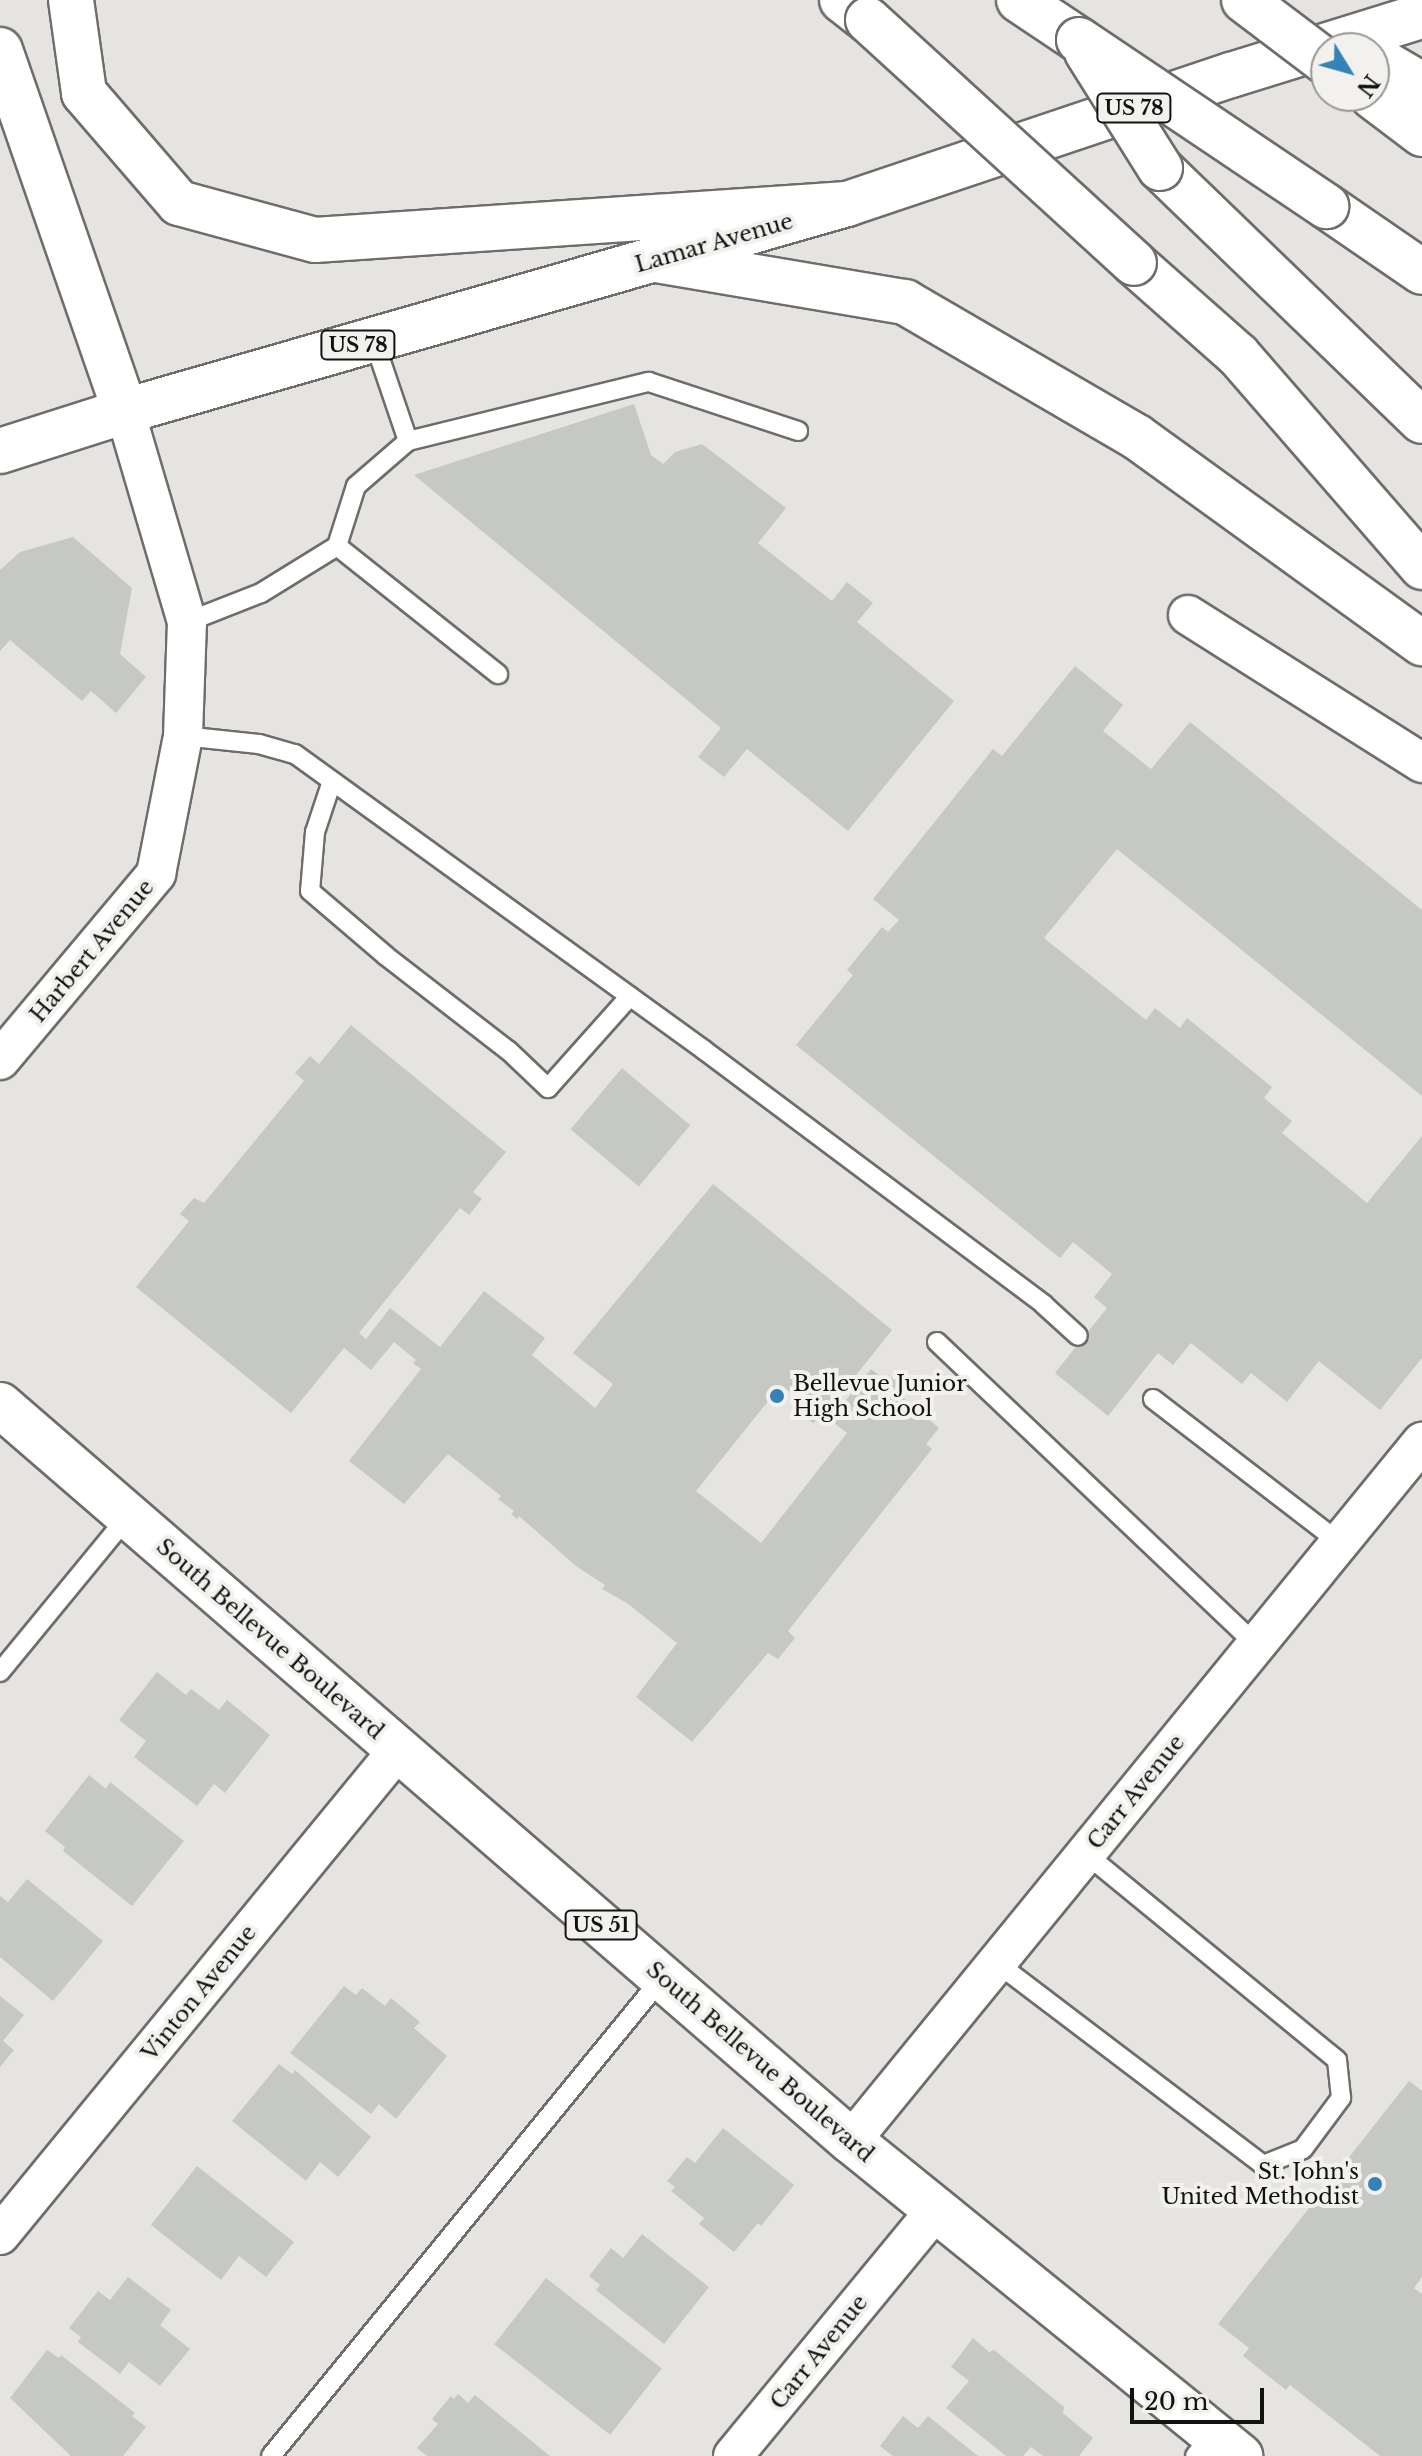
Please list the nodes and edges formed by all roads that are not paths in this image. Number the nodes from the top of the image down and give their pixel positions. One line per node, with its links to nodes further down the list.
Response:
1 (71, 0): 15 (main road)
2 (1019, 0): 8 (main road)
3 (1244, 0): 10 (main road, bridge)
4 (1275, 0): 7 (main road)
5 (855, 10): 25 (main road, bridge)
6 (1422, 16): 15 (main road, Lamar Avenue / US 78)
7 (1330, 32)
8 (1079, 40): 17 (main road, bridge); 20 (main road, bridge)
9 (0, 50): 19 (main road)
10 (1310, 50)
11 (1390, 66): 12 (main road)
12 (1422, 85)
13 (1390, 110): 14 (main road)
14 (1422, 134)
15 (847, 204): 16 (main road, Lamar Avenue / US 78)
16 (656, 260): 18 (main road, Lamar Avenue / US 78); 28 (main road)
17 (1422, 272)
18 (374, 341): 19 (main road, Lamar Avenue / US 78); 22 (lane)
19 (125, 411): 23 (main road, Lamar Avenue / US 78); 27 (street, Harbert Avenue)
20 (1422, 421)
21 (798, 431): 22 (lane)
22 (408, 441): 24 (lane)
23 (0, 451)
24 (337, 546): 27 (lane); 29 (lane)
25 (1422, 567)
26 (1188, 615): 31 (street)
27 (187, 622): 30 (street, Harbert Avenue)
28 (1422, 643)
29 (498, 674)
30 (183, 736): 32 (lane); 34 (street, Harbert Avenue)
31 (1422, 763)
32 (332, 781): 33 (lane); 33 (lane)
33 (630, 996): 35 (lane)
34 (0, 1060)
35 (1078, 1336)
36 (937, 1342): 42 (lane)
37 (1153, 1399): 41 (lane)
38 (0, 1405): 40 (main road, South Bellevue Boulevard / US 51)
39 (1422, 1442): 41 (street, Carr Avenue)
40 (128, 1516): 43 (lane); 44 (main road, South Bellevue Boulevard / US 51)
41 (1340, 1543): 42 (street, Carr Avenue)
42 (1256, 1645): 45 (street, Carr Avenue)
43 (0, 1672)
44 (398, 1750): 47 (main road, South Bellevue Boulevard / US 51); 50 (street, Vinton Avenue)
45 (1086, 1854): 46 (street, Carr Avenue); 46 (lane)
46 (997, 1963): 48 (street, Carr Avenue)
47 (662, 1978): 48 (main road, South Bellevue Boulevard / US 51); 52 (lane)
48 (851, 2141): 49 (main road, South Bellevue Boulevard / US 51)
49 (935, 2211): 51 (main road, South Bellevue Boulevard / US 51); 53 (street, Carr Avenue)
50 (0, 2235)
51 (1216, 2449)
52 (271, 2456)
53 (733, 2456)

